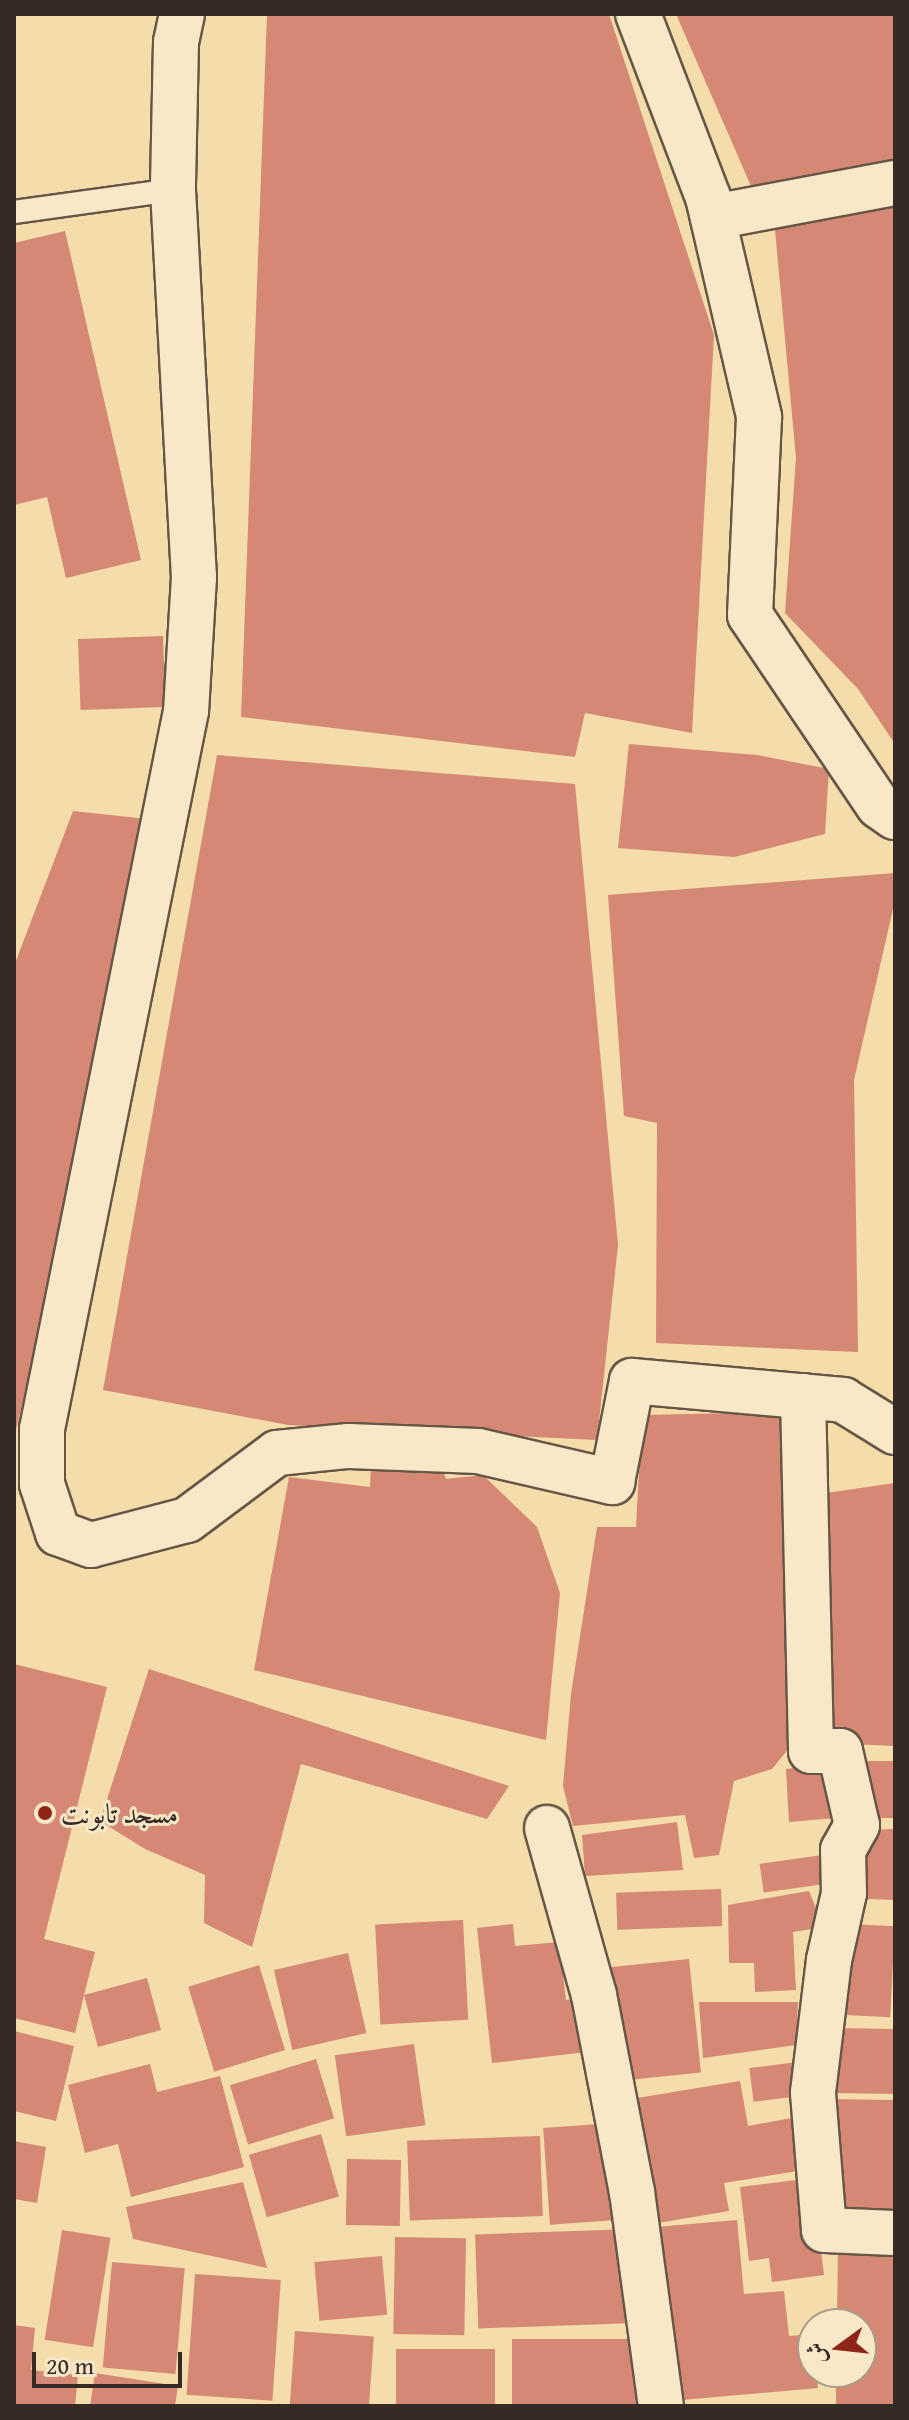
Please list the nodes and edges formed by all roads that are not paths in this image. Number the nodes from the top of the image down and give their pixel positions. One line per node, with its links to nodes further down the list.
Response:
1 (182, 14): 4 (street)
2 (638, 14): 6 (street)
3 (895, 183): 6 (street)
4 (173, 190): 5 (lane); 8 (street)
5 (14, 212)
6 (713, 217): 7 (street)
7 (895, 817)
8 (803, 1396): 9 (street); 11 (street)
9 (895, 1432)
10 (547, 1828): 12 (street)
11 (895, 2233)
12 (661, 2406)

